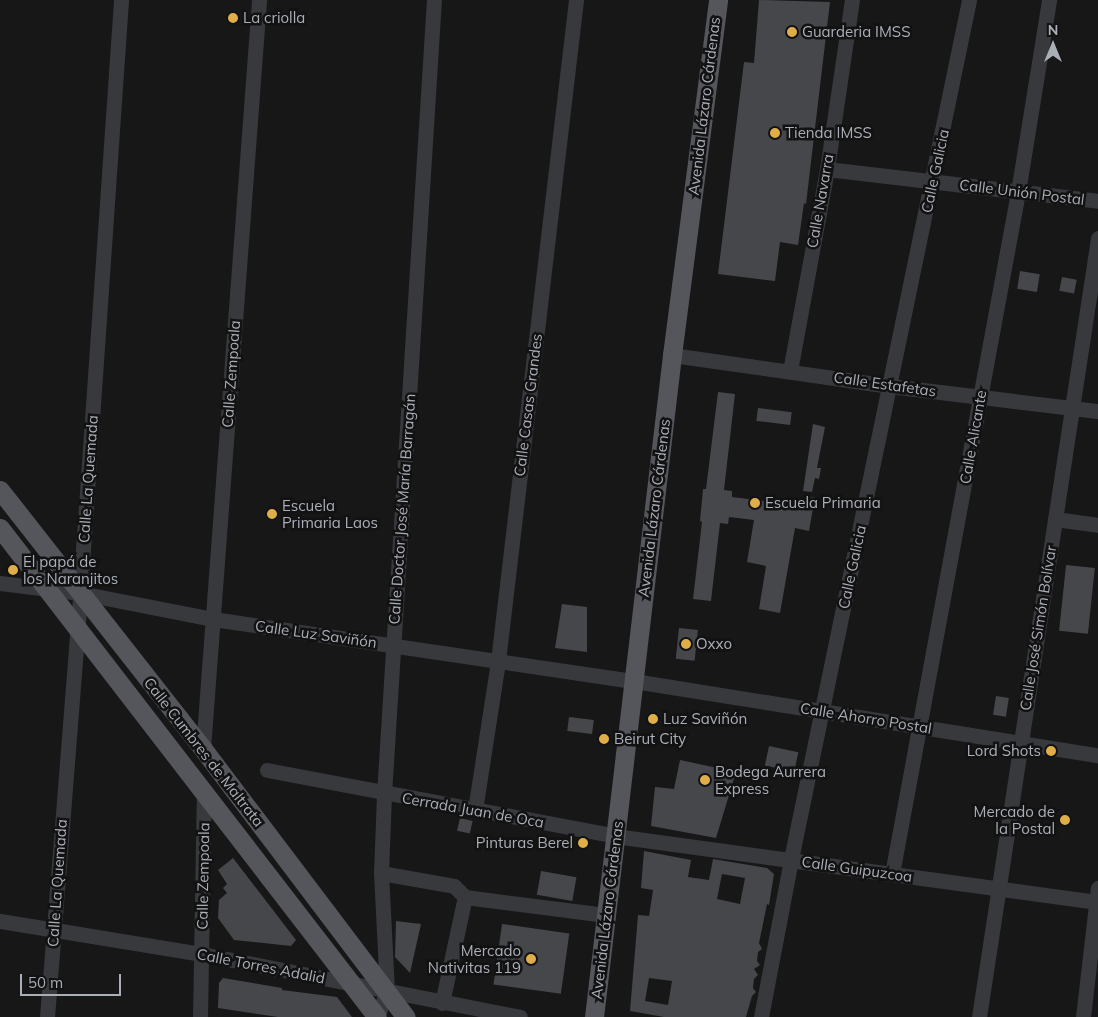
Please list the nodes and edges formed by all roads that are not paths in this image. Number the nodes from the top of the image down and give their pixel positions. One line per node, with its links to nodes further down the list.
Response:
1 (121, 0): 26 (street, Calle La Quemada)
2 (259, 0): 27 (street, Calle Zempoala)
3 (434, 0): 29 (street, Calle Doctor José María Barragán)
4 (576, 0): 30 (street, Calle Casas Grandes)
5 (718, 0): 14 (main road, Avenida Lázaro Cárdenas)
6 (852, 0): 9 (street, Calle Navarra)
7 (969, 0): 10 (street, Calle Galicia)
8 (1049, 0): 11 (street, Calle Alicante)
9 (827, 169): 10 (street, Calle Unión Postal); 15 (street, Calle Navarra)
10 (933, 180): 11 (street, Calle Unión Postal); 16 (street, Calle Galicia)
11 (1018, 192): 12 (street, Calle Unión Postal); 17 (street, Calle Alicante)
12 (1098, 201)
13 (1098, 238): 18 (street, Calle José Simón Bolívar)
14 (672, 355): 15 (street, Calle Estafetas); 31 (main road, Avenida Lázaro Cárdenas)
15 (790, 371): 16 (street, Calle Estafetas)
16 (890, 386): 17 (street, Calle Estafetas); 32 (street, Calle Galicia)
17 (980, 396): 18 (street, Calle Estafetas); 33 (street, Calle Alicante)
18 (1071, 408): 19 (street, Calle Estafetas); 21 (street, Calle José Simón Bolívar)
19 (1098, 411)
20 (0, 490): 26 (main road, Calle Cumbres de Maltrata)
21 (1054, 519): 22 (street); 34 (street, Calle José Simón Bolívar)
22 (1098, 525)
23 (0, 528): 25 (main road, Calle Cumbres de Maltrata)
24 (0, 583): 25 (street, Calle Luz Saviñón)
25 (50, 590): 26 (street, Calle Luz Saviñón); 28 (main road, Calle Cumbres de Maltrata)
26 (80, 593): 27 (street, Calle Luz Saviñón); 28 (street, Calle La Quemada); 35 (main road, Calle Cumbres de Maltrata)
27 (214, 619): 29 (street, Calle Luz Saviñón); 35 (street, Calle Zempoala)
28 (76, 624): 39 (main road, Calle Cumbres de Maltrata); 50 (street, Calle La Quemada)
29 (394, 645): 30 (street, Calle Luz Saviñón); 38 (street, Calle Doctor José María Barragán)
30 (498, 661): 31 (street, Calle Luz Saviñón); 40 (street, Calle Casas Grandes)
31 (634, 681): 32 (street, Calle Ahorro Postal); 41 (main road, Avenida Lázaro Cárdenas)
32 (823, 711): 33 (street, Calle Ahorro Postal); 42 (street, Calle Galicia)
33 (919, 726): 34 (street, Calle Ahorro Postal); 44 (street, Calle Alicante)
34 (1020, 742): 36 (street, Calle Ahorro Postal); 45 (street, Calle José Simón Bolívar)
35 (203, 748): 53 (main road, Calle Cumbres de Maltrata)
36 (1098, 755)
37 (267, 770): 38 (street, Cerrada Juan de Oca)
38 (384, 794): 40 (street, Cerrada Juan de Oca); 43 (street, Calle Doctor José María Barragán)
39 (204, 795): 51 (street, Calle Zempoala); 52 (main road, Calle Cumbres de Maltrata)
40 (475, 810): 41 (street, Cerrada Juan de Oca)
41 (615, 836): 42 (street, Calle Guipuzcoa); 48 (main road, Avenida Lázaro Cárdenas)
42 (790, 859): 44 (street, Calle Guipuzcoa); 61 (street, Calle Galicia)
43 (381, 873): 46 (street); 53 (street, Calle Doctor José María Barragán)
44 (892, 874): 45 (street, Calle Guipuzcoa)
45 (997, 888): 47 (street, Calle Guipuzcoa); 62 (street, Calle José Simón Bolívar)
46 (465, 897): 48 (street); 54 (street)
47 (1097, 897): 63 (street)
48 (606, 915): 60 (main road, Avenida Lázaro Cárdenas)
49 (0, 921): 50 (street, Calle Torres Adalid)
50 (54, 929): 51 (street, Calle Torres Adalid); 55 (street, Calle La Quemada)
51 (202, 954): 52 (street, Calle Torres Adalid); 56 (street, Calle Zempoala)
52 (354, 985): 53 (street, Calle Torres Adalid); 57 (main road, Calle Cumbres de Maltrata)
53 (387, 991): 54 (street, Calle Torres Adalid); 57 (street, Calle Doctor José María Barragán); 58 (main road, Calle Cumbres de Maltrata)
54 (442, 1003): 59 (street, Calle Torres Adalid)
55 (47, 1017)
56 (200, 1017)
57 (377, 1017)
58 (406, 1017)
59 (520, 1017)
60 (594, 1017)
61 (761, 1017)
62 (979, 1017)
63 (1083, 1017)

